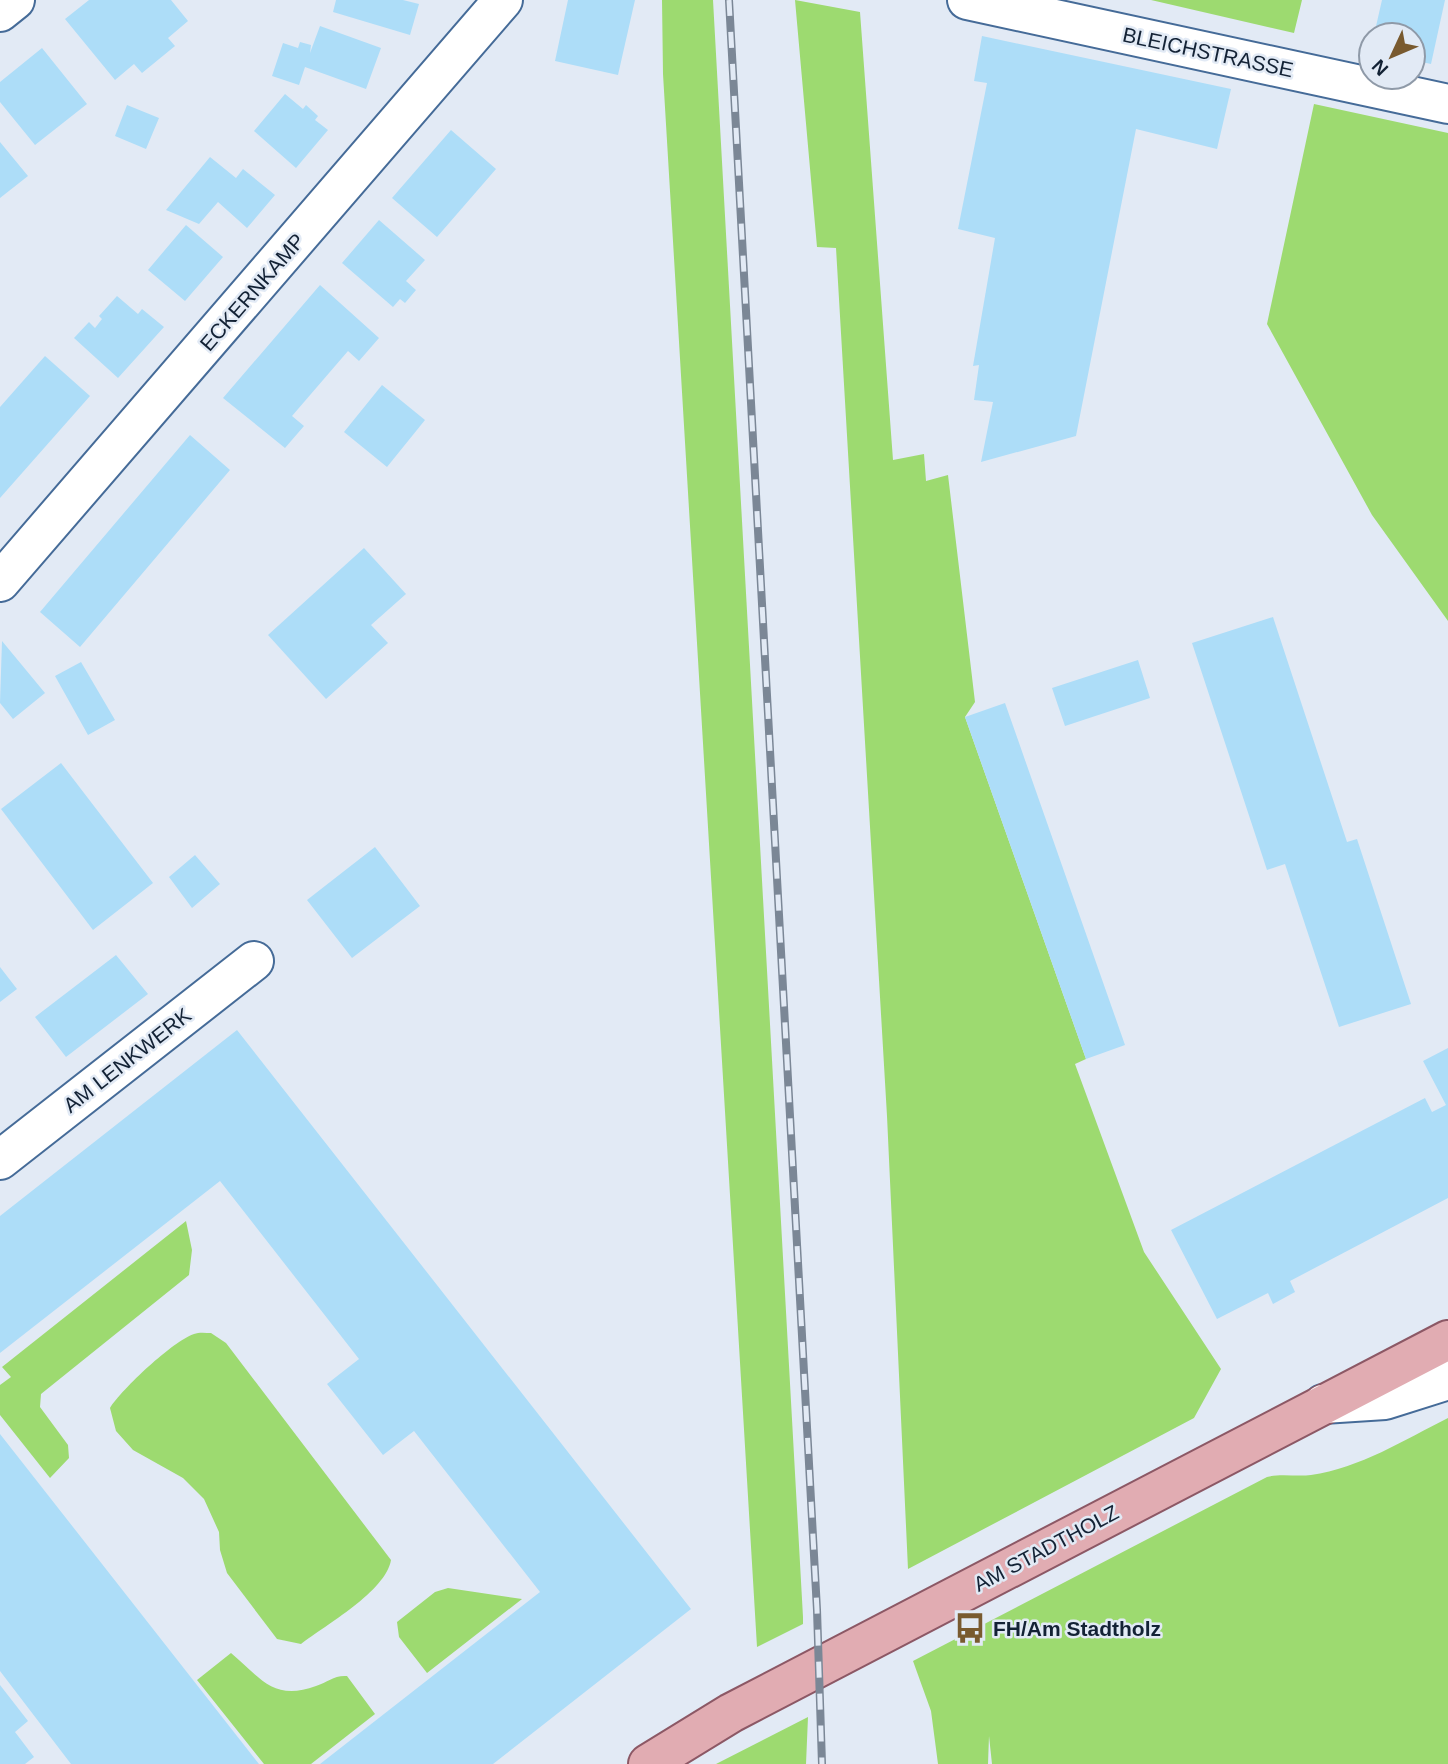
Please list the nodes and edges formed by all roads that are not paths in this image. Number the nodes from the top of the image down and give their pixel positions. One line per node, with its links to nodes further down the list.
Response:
1 (15, 0): 4 (street)
2 (503, 0): 6 (street, ECKERNKAMP)
3 (967, 0): 5 (street, BLEICHSTRASSE)
4 (0, 12)
5 (1448, 104)
6 (0, 582)
7 (254, 961): 8 (street, AM LENKWERK)
8 (0, 1160)
9 (1448, 1340): 11 (main road, AM STADTHOLZ)
10 (1448, 1380): 11 (street)
11 (1321, 1404): 12 (main road, AM STADTHOLZ)
12 (648, 1764)

